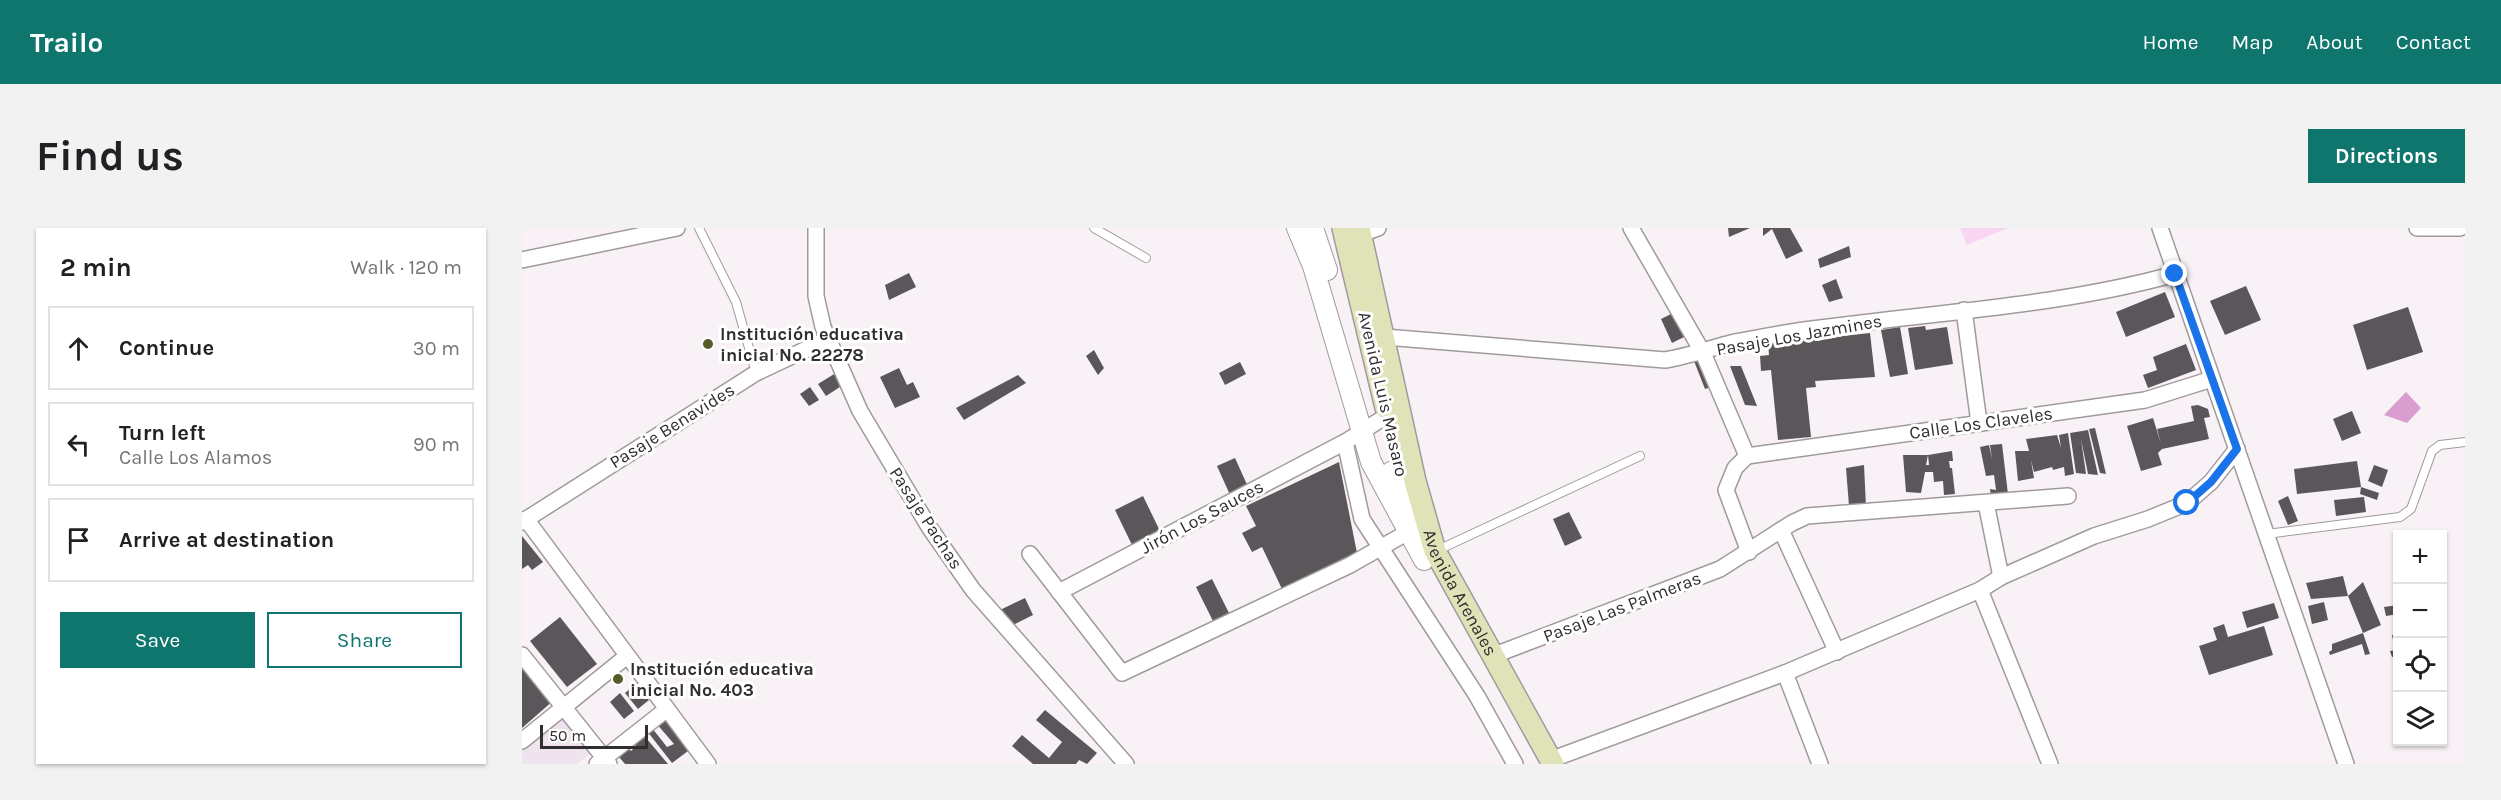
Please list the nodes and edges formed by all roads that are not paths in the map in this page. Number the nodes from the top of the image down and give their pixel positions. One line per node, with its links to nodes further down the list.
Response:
1 (677, 228): 13 (street)
2 (699, 228): 19 (lane)
3 (816, 228): 17 (street, Pasaje Pachas)
4 (1094, 228): 12 (lane)
5 (1297, 228): 21 (street, Avenida Arenales)
6 (1313, 228): 21 (street)
7 (1631, 228): 18 (street)
8 (2160, 228): 14 (street)
9 (2417, 228): 10 (street)
10 (2460, 228)
11 (1360, 229): 16 (main road, Avenida Luis Masaro); 21 (main road, Avenida Luis Masaro)
12 (1146, 258)
13 (522, 260)
14 (2175, 274): 15 (street, Pasaje Los Jazmines); 20 (street)
15 (1964, 310): 18 (street, Pasaje Los Jazmines); 22 (street)
16 (1385, 337): 18 (street, Pasaje Los Jazmines); 21 (main road, Avenida Luis Masaro)
17 (828, 339): 19 (street, Pasaje Benavides); 52 (street, Pasaje Pachas)
18 (1703, 352): 27 (street)
19 (756, 373): 30 (street, Pasaje Benavides)
20 (2212, 379): 22 (street, Calle Los Claveles); 25 (street)
21 (1380, 419): 23 (street, Jirón Los Sauces); 31 (main road, Avenida Luis Masaro); 31 (street, Avenida Arenales); 37 (main road, Avenida Arenales)
22 (1979, 423): 27 (street, Calle Los Claveles)
23 (1345, 442): 34 (street); 40 (street, Jirón Los Sauces)
24 (2465, 442): 33 (lane)
25 (2237, 449): 33 (street); 38 (street)
26 (1640, 456): 37 (lane)
27 (1747, 456): 35 (street)
28 (2068, 496): 29 (street, Pasaje Las Palmeras)
29 (1986, 503): 32 (street, Pasaje Las Palmeras); 38 (street)
30 (524, 520): 43 (street)
31 (1413, 524): 34 (street); 37 (main road, Avenida Luis Masaro)
32 (1781, 530): 35 (street, Pasaje Las Palmeras); 41 (street)
33 (2267, 534): 56 (street)
34 (1380, 548): 40 (street); 53 (street)
35 (1749, 552): 44 (street, Pasaje Las Palmeras)
36 (1030, 554): 40 (street)
37 (1429, 555): 44 (main road, Avenida Arenales); 50 (main road)
38 (2001, 577): 39 (street)
39 (1980, 590): 41 (street); 55 (street)
40 (1059, 592)
41 (1837, 652): 45 (street)
42 (522, 656): 46 (street)
43 (627, 656): 46 (street); 47 (street)
44 (1492, 656): 50 (main road, Avenida Arenales)
45 (1785, 673): 50 (street); 54 (street)
46 (565, 705): 48 (street); 49 (street)
47 (667, 709): 49 (street); 51 (street)
48 (522, 741)
49 (604, 762)
50 (1547, 762)
51 (708, 764)
52 (1126, 764)
53 (1515, 764)
54 (1820, 764)
55 (2050, 764)
56 (2346, 764)

